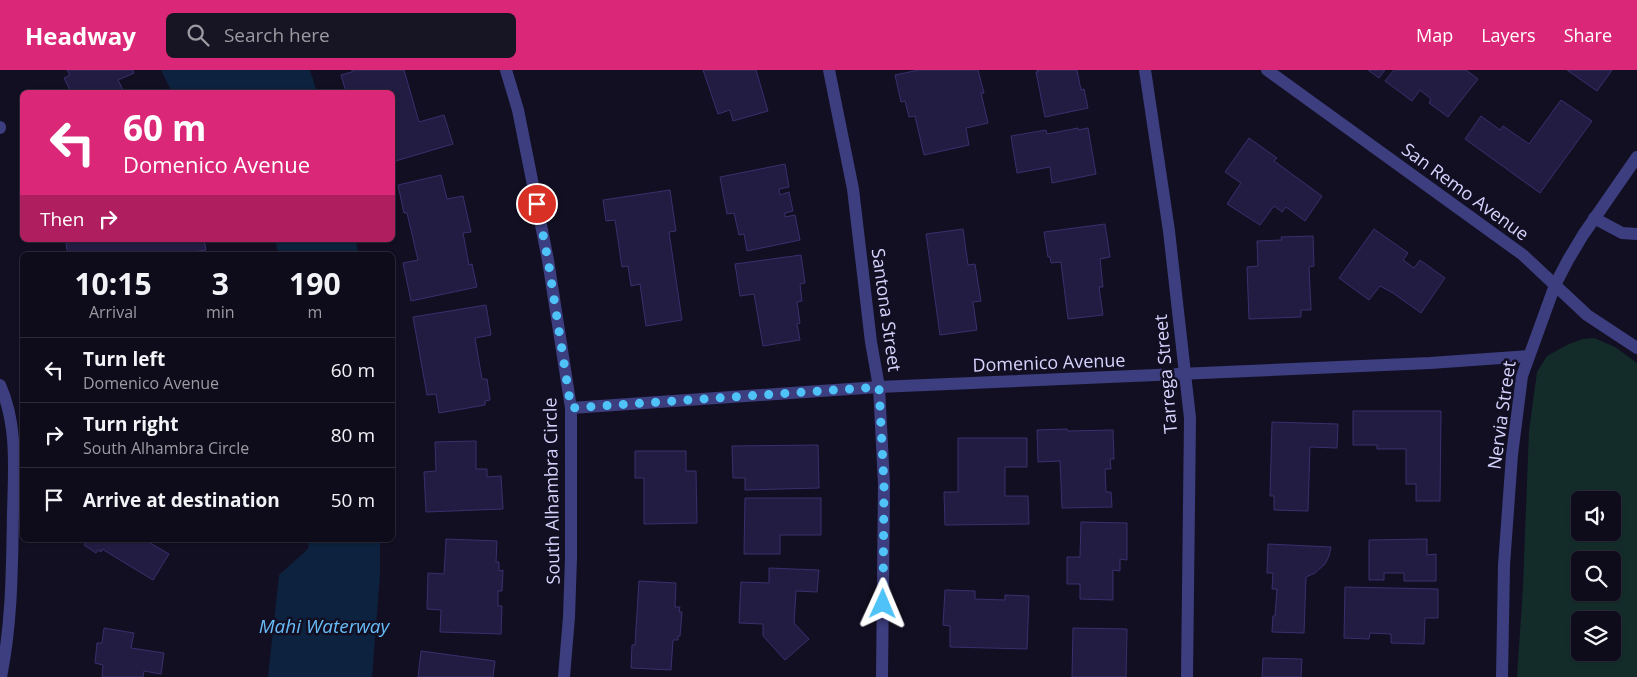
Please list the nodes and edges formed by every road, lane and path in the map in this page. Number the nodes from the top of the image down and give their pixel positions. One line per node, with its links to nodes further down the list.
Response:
1 (506, 70): 14 (street, South Alhambra Circle)
2 (829, 70): 13 (street, Santona Street)
3 (1145, 70): 11 (street, Tarrega Street)
4 (1267, 70): 8 (street, San Remo Avenue)
5 (1637, 157): 6 (street, Nervia Street)
6 (1594, 218): 7 (street); 8 (street, Nervia Street)
7 (1637, 234)
8 (1555, 285): 9 (street, San Remo Avenue); 10 (street, Nervia Street)
9 (1637, 348)
10 (1528, 356): 11 (street, Domenico Avenue); 19 (street, Nervia Street)
11 (1186, 375): 13 (street, Domenico Avenue); 18 (street, Tarrega Street)
12 (0, 385): 15 (street)
13 (879, 387): 14 (street, Domenico Avenue); 17 (street, Santona Street)
14 (571, 408): 16 (street, South Alhambra Circle)
15 (1, 677)
16 (564, 677)
17 (882, 677)
18 (1187, 677)
19 (1502, 677)

